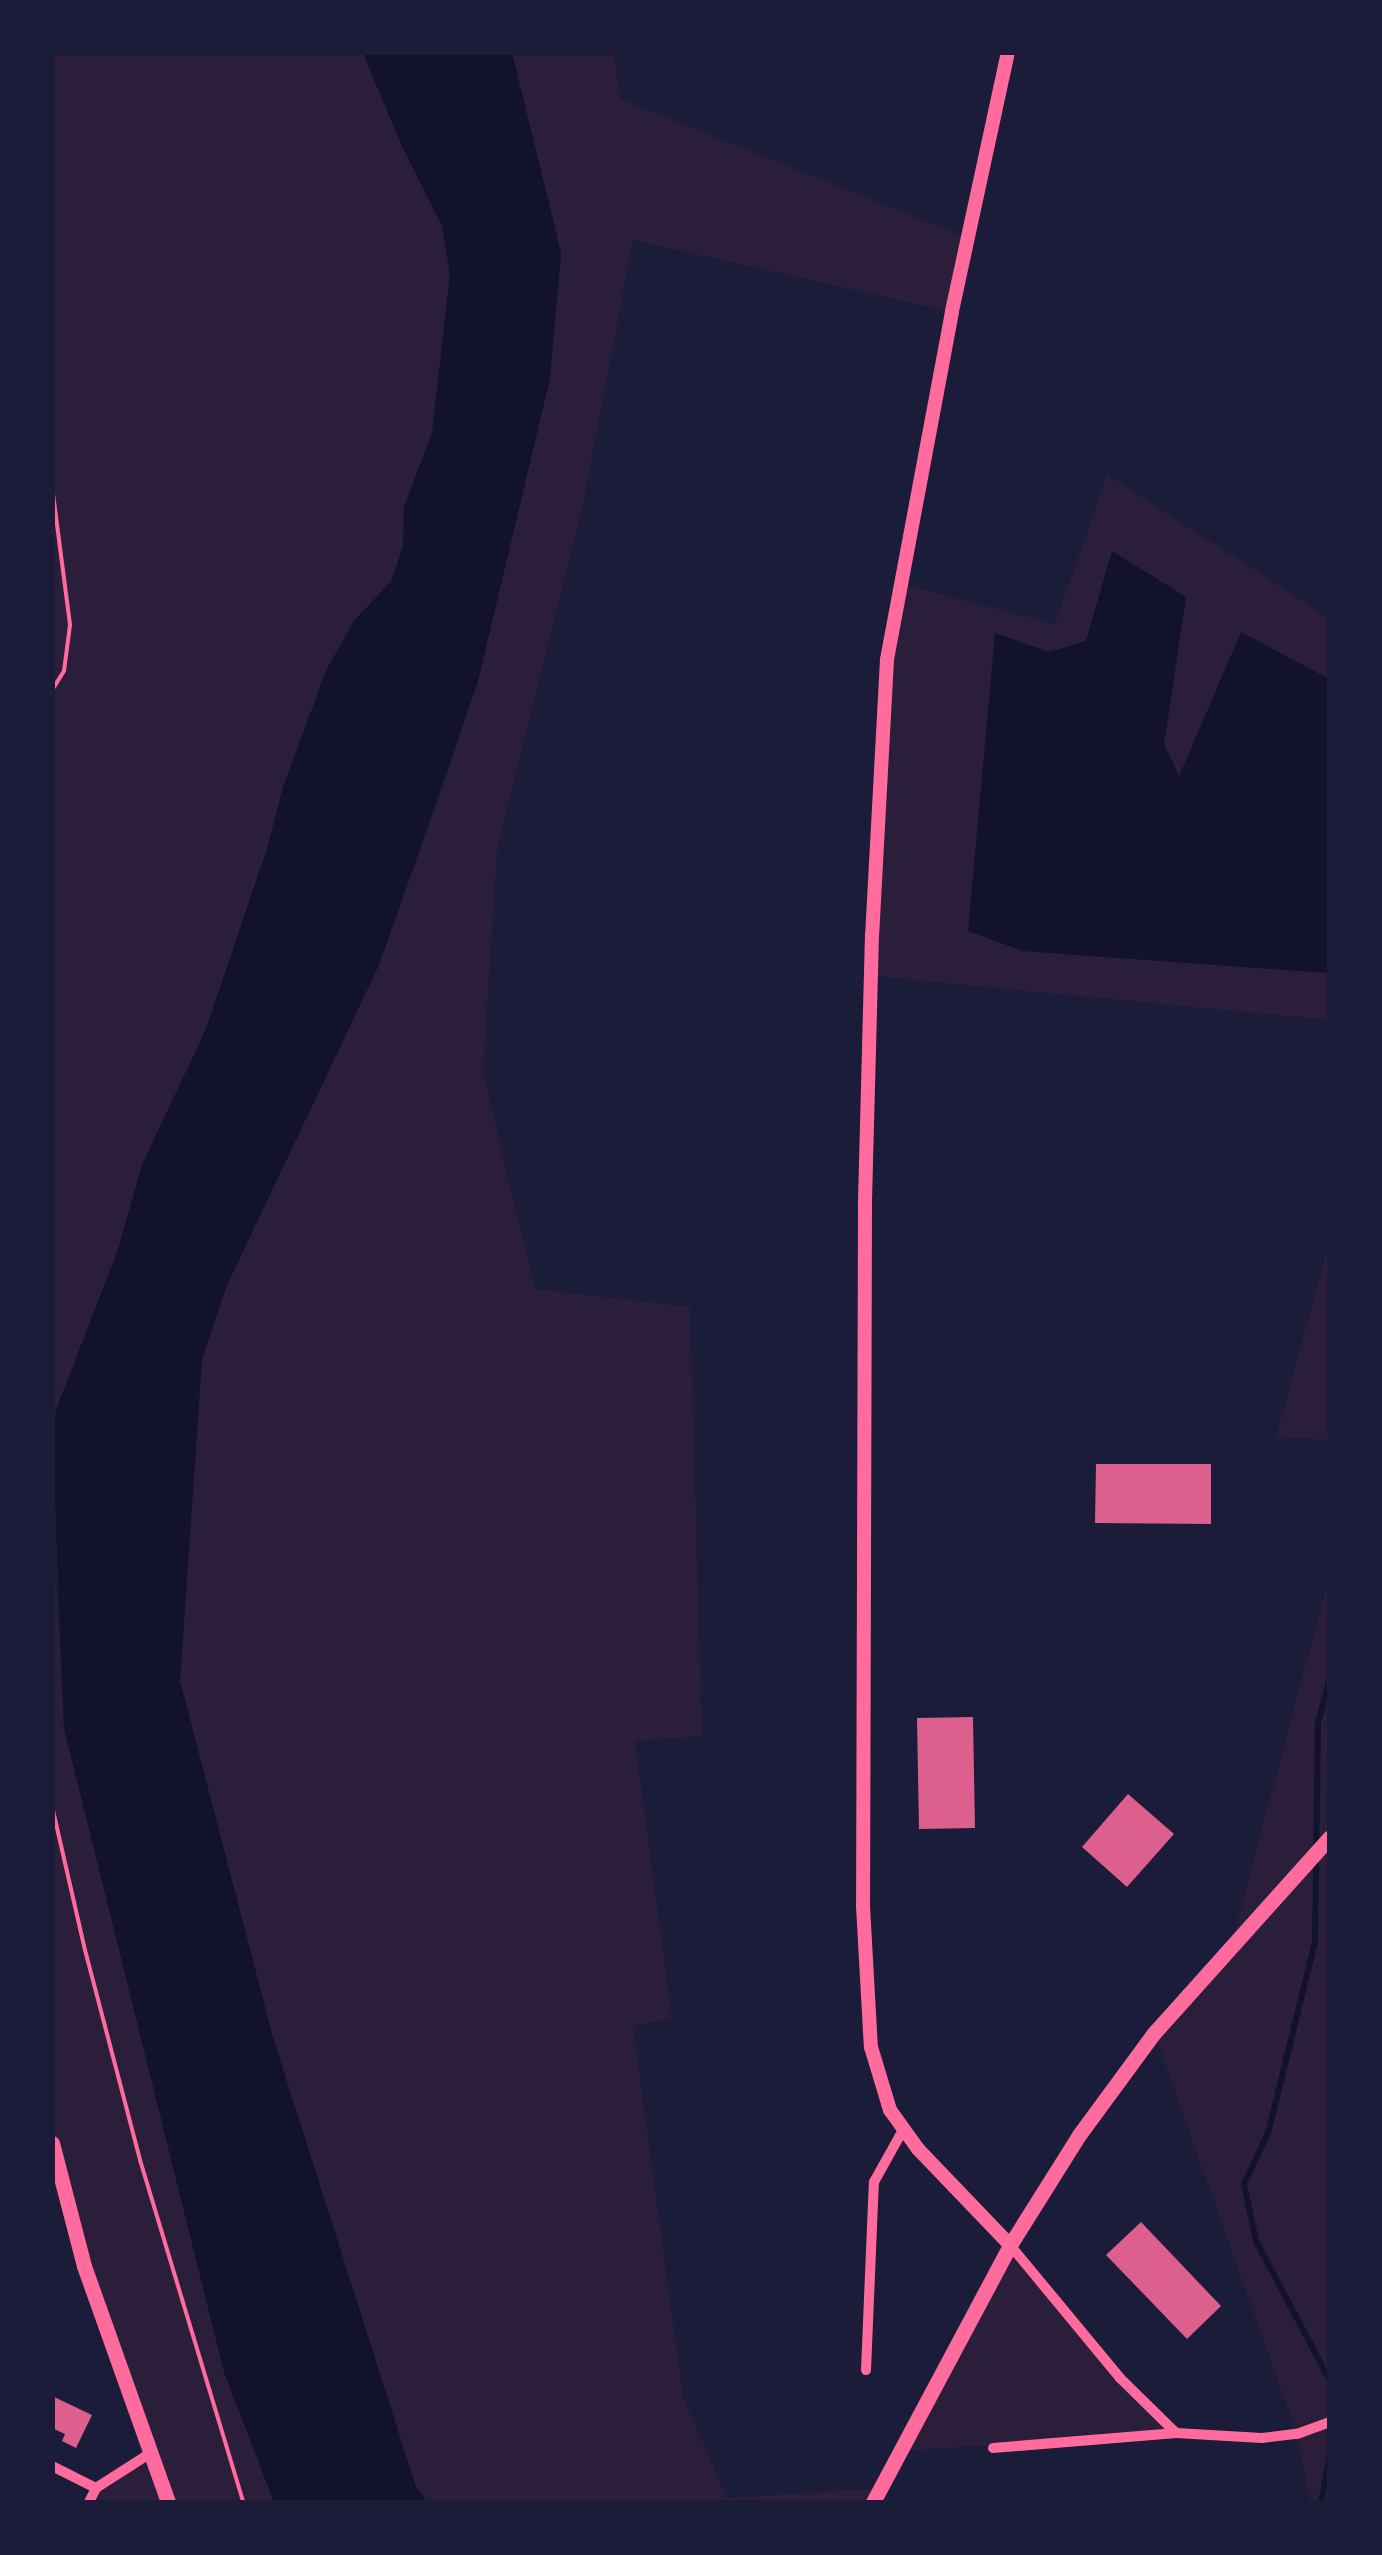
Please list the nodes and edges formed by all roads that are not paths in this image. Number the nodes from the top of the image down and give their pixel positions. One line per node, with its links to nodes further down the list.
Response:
1 (1008, 52): 3 (street)
2 (1330, 1837): 5 (main road)
3 (904, 2128): 5 (street); 6 (street)
4 (52, 2143): 10 (main road)
5 (1010, 2246): 8 (street); 15 (main road)
6 (866, 2370)
7 (1330, 2422): 8 (street)
8 (1176, 2433): 9 (street)
9 (993, 2448)
10 (149, 2454): 12 (street); 14 (main road)
11 (52, 2466): 12 (street)
12 (96, 2488): 13 (street)
13 (89, 2502)
14 (168, 2502)
15 (873, 2502)

